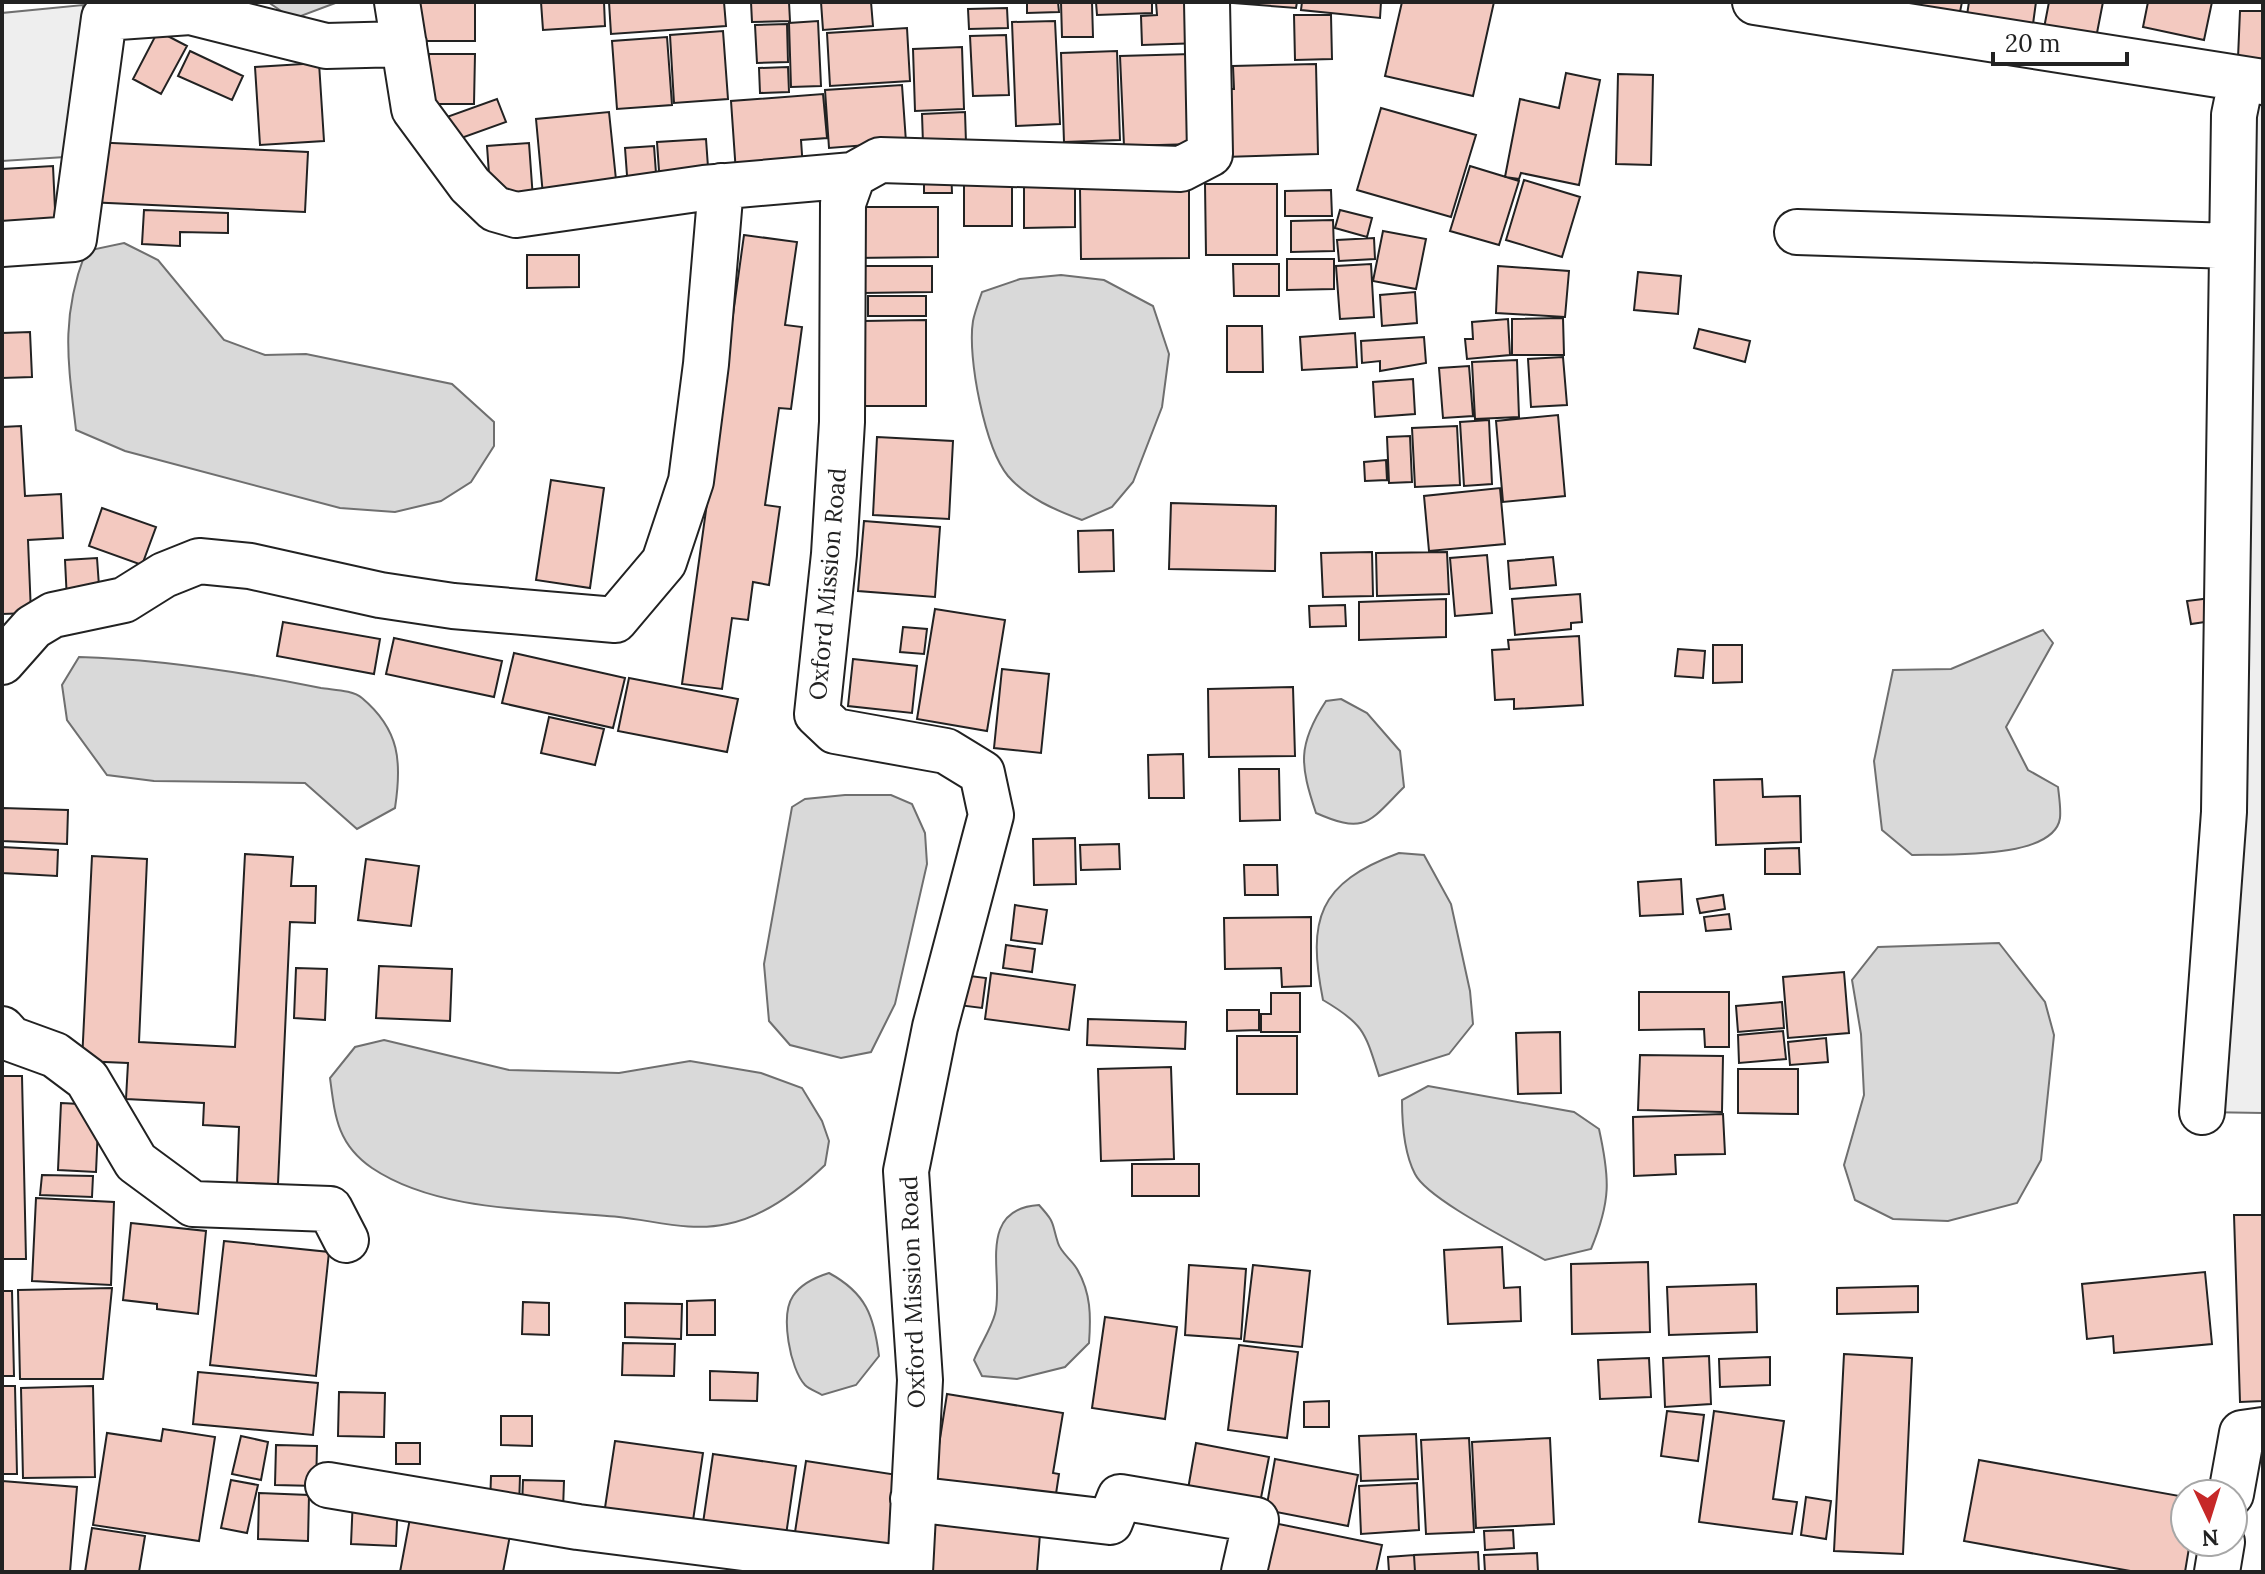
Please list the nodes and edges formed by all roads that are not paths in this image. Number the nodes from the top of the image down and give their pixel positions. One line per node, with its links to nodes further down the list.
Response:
1 (397, 2): 5 (street)
2 (1207, 2): 7 (street)
3 (1755, 2): 6 (street)
4 (189, 7): 5 (street); 10 (street)
5 (404, 44): 8 (street)
6 (2252, 81): 11 (street)
7 (853, 175): 8 (street); 19 (street, Oxford Mission Road)
8 (721, 186): 12 (street)
9 (1797, 232): 11 (street)
10 (2, 244)
11 (2232, 246): 14 (street)
12 (2, 662)
13 (2, 1029): 15 (street)
14 (2202, 1112)
15 (346, 1240)
16 (2263, 1430): 17 (street)
17 (2234, 1478)
18 (328, 1485): 20 (street)
19 (913, 1499): 21 (street, Oxford Mission Road); 22 (street)
20 (794, 1563): 21 (street)
21 (910, 1570)
22 (1244, 1572)

